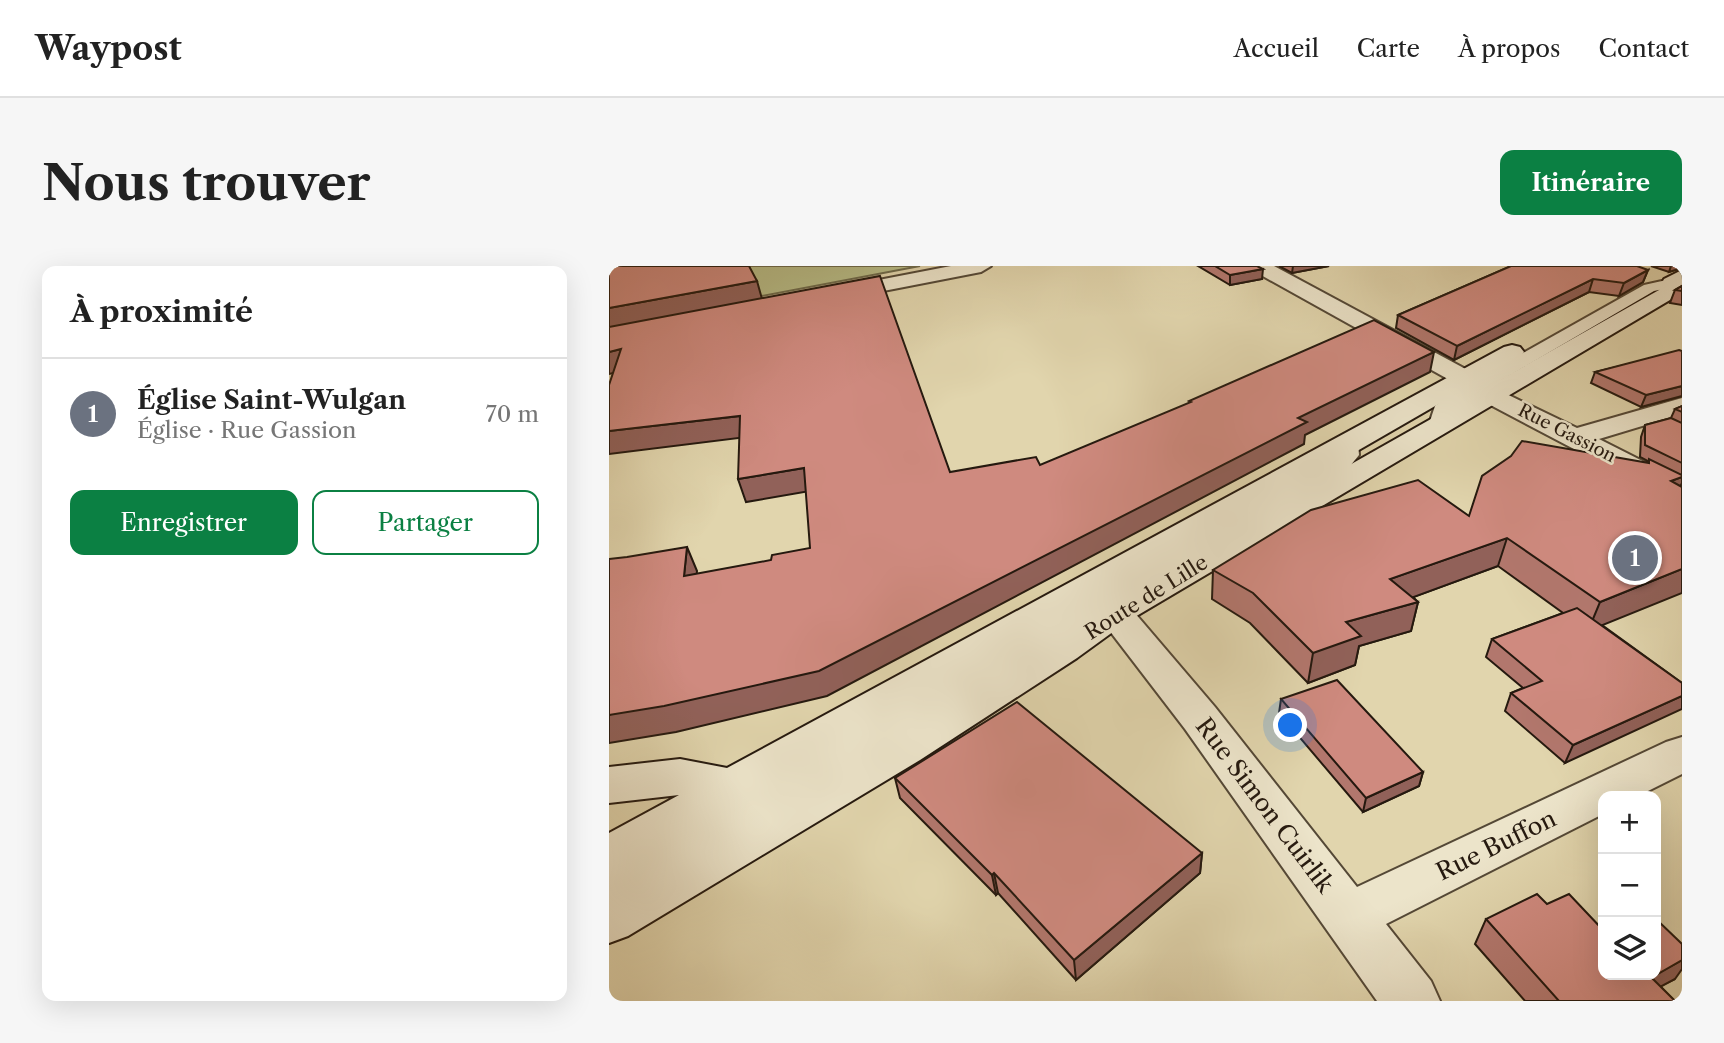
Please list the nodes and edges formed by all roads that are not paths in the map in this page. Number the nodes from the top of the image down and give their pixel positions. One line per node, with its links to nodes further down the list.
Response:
1 (981, 266): 4 (main road)
2 (1259, 266): 5 (main road)
3 (1666, 275): 5 (main road, Route de Lille); 6 (main road, Route de Lille); 8 (lane)
4 (808, 300)
5 (1464, 378): 14 (main road, Route de Lille)
6 (1490, 394): 8 (main road, Route de Lille); 9 (main road, Rue Gassion)
7 (1682, 406): 9 (main road)
8 (1439, 424): 11 (main road, Route de Lille)
9 (1575, 437): 10 (main road, Rue Gassion)
10 (1682, 493)
11 (1115, 613): 16 (main road, Route de Lille); 18 (main road, Rue Simon Cuirlik)
12 (1682, 754): 18 (main road, Rue Buffon)
13 (609, 785): 14 (main road)
14 (730, 804): 15 (main road, Route de Lille); 16 (main road); 17 (lane)
15 (609, 857)
16 (693, 872): 19 (main road, Route de Lille)
17 (609, 894)
18 (1348, 917): 20 (main road, Rue Simon Cuirlik)
19 (609, 919)
20 (1411, 1001)

